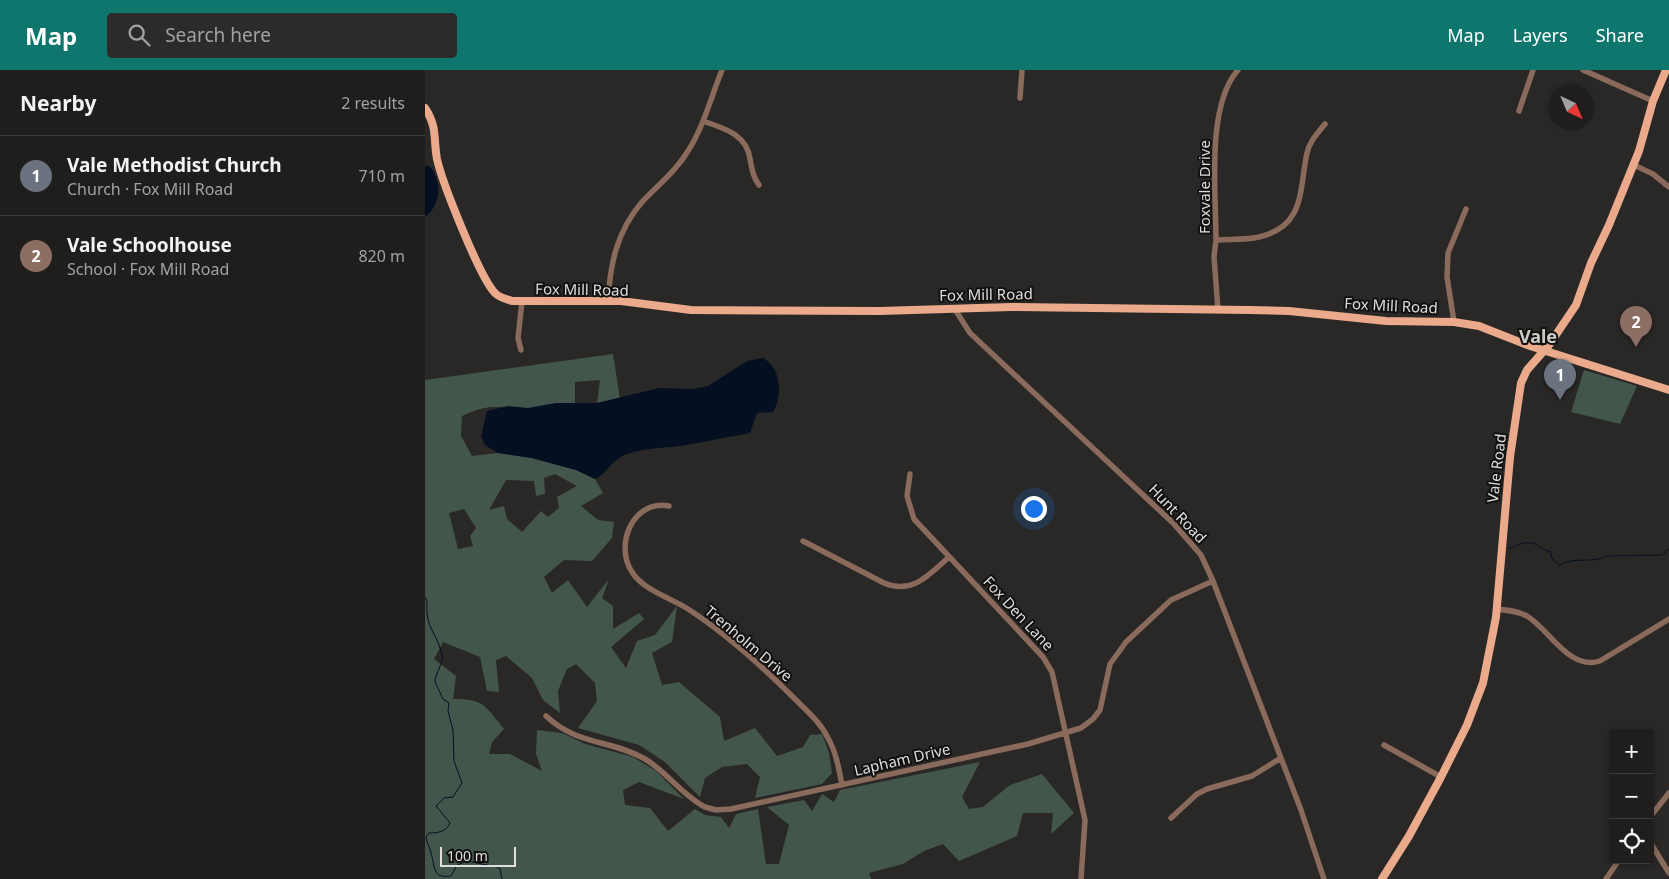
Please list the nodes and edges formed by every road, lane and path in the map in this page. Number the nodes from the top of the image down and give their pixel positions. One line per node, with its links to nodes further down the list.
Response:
1 (722, 70): 11 (street)
2 (1022, 70): 7 (street)
3 (1238, 70): 17 (street, Foxvale Drive)
4 (1533, 70): 10 (street)
5 (1583, 70): 8 (street)
6 (1666, 70): 8 (main road, Vale Road)
7 (1020, 98)
8 (1653, 101): 13 (main road, Vale Road)
9 (425, 108): 18 (main road, Fox Mill Road)
10 (1519, 111)
11 (703, 120): 14 (street); 19 (street)
12 (1325, 124): 17 (street)
13 (1634, 165): 15 (street); 24 (main road, Vale Road)
14 (759, 185)
15 (1669, 188)
16 (1466, 209): 22 (street)
17 (1216, 240): 21 (street, Foxvale Drive)
18 (522, 301): 19 (main road, Fox Mill Road); 23 (street)
19 (608, 301): 20 (main road, Fox Mill Road)
20 (954, 308): 21 (main road, Fox Mill Road); 30 (street, Hunt Road)
21 (1218, 310): 22 (main road, Fox Mill Road)
22 (1454, 322): 24 (main road, Fox Mill Road)
23 (521, 350)
24 (1544, 351): 25 (main road, Fox Mill Road); 31 (main road, Vale Road)
25 (1669, 390)
26 (910, 474): 29 (street, Fox Den Lane)
27 (669, 506): 38 (street, Trenholm Drive)
28 (803, 541): 29 (street)
29 (949, 557): 34 (street, Fox Den Lane)
30 (1213, 581): 34 (street, Lapham Drive); 36 (street, Hunt Road)
31 (1496, 609): 32 (street); 37 (main road, Vale Road)
32 (1669, 619)
33 (547, 716): 38 (street, Lapham Drive)
34 (1067, 733): 38 (street, Lapham Drive); 46 (street, Fox Den Lane)
35 (1384, 745): 37 (street)
36 (1281, 758): 41 (street); 47 (street, Hunt Road)
37 (1441, 777): 45 (main road, Vale Road)
38 (842, 785)
39 (1669, 792): 40 (street)
40 (1654, 812)
41 (1171, 818)
42 (1654, 849): 44 (street)
43 (1616, 864): 48 (street)
44 (1669, 873)
45 (1385, 878)
46 (1081, 879)
47 (1324, 879)
48 (1606, 879)

